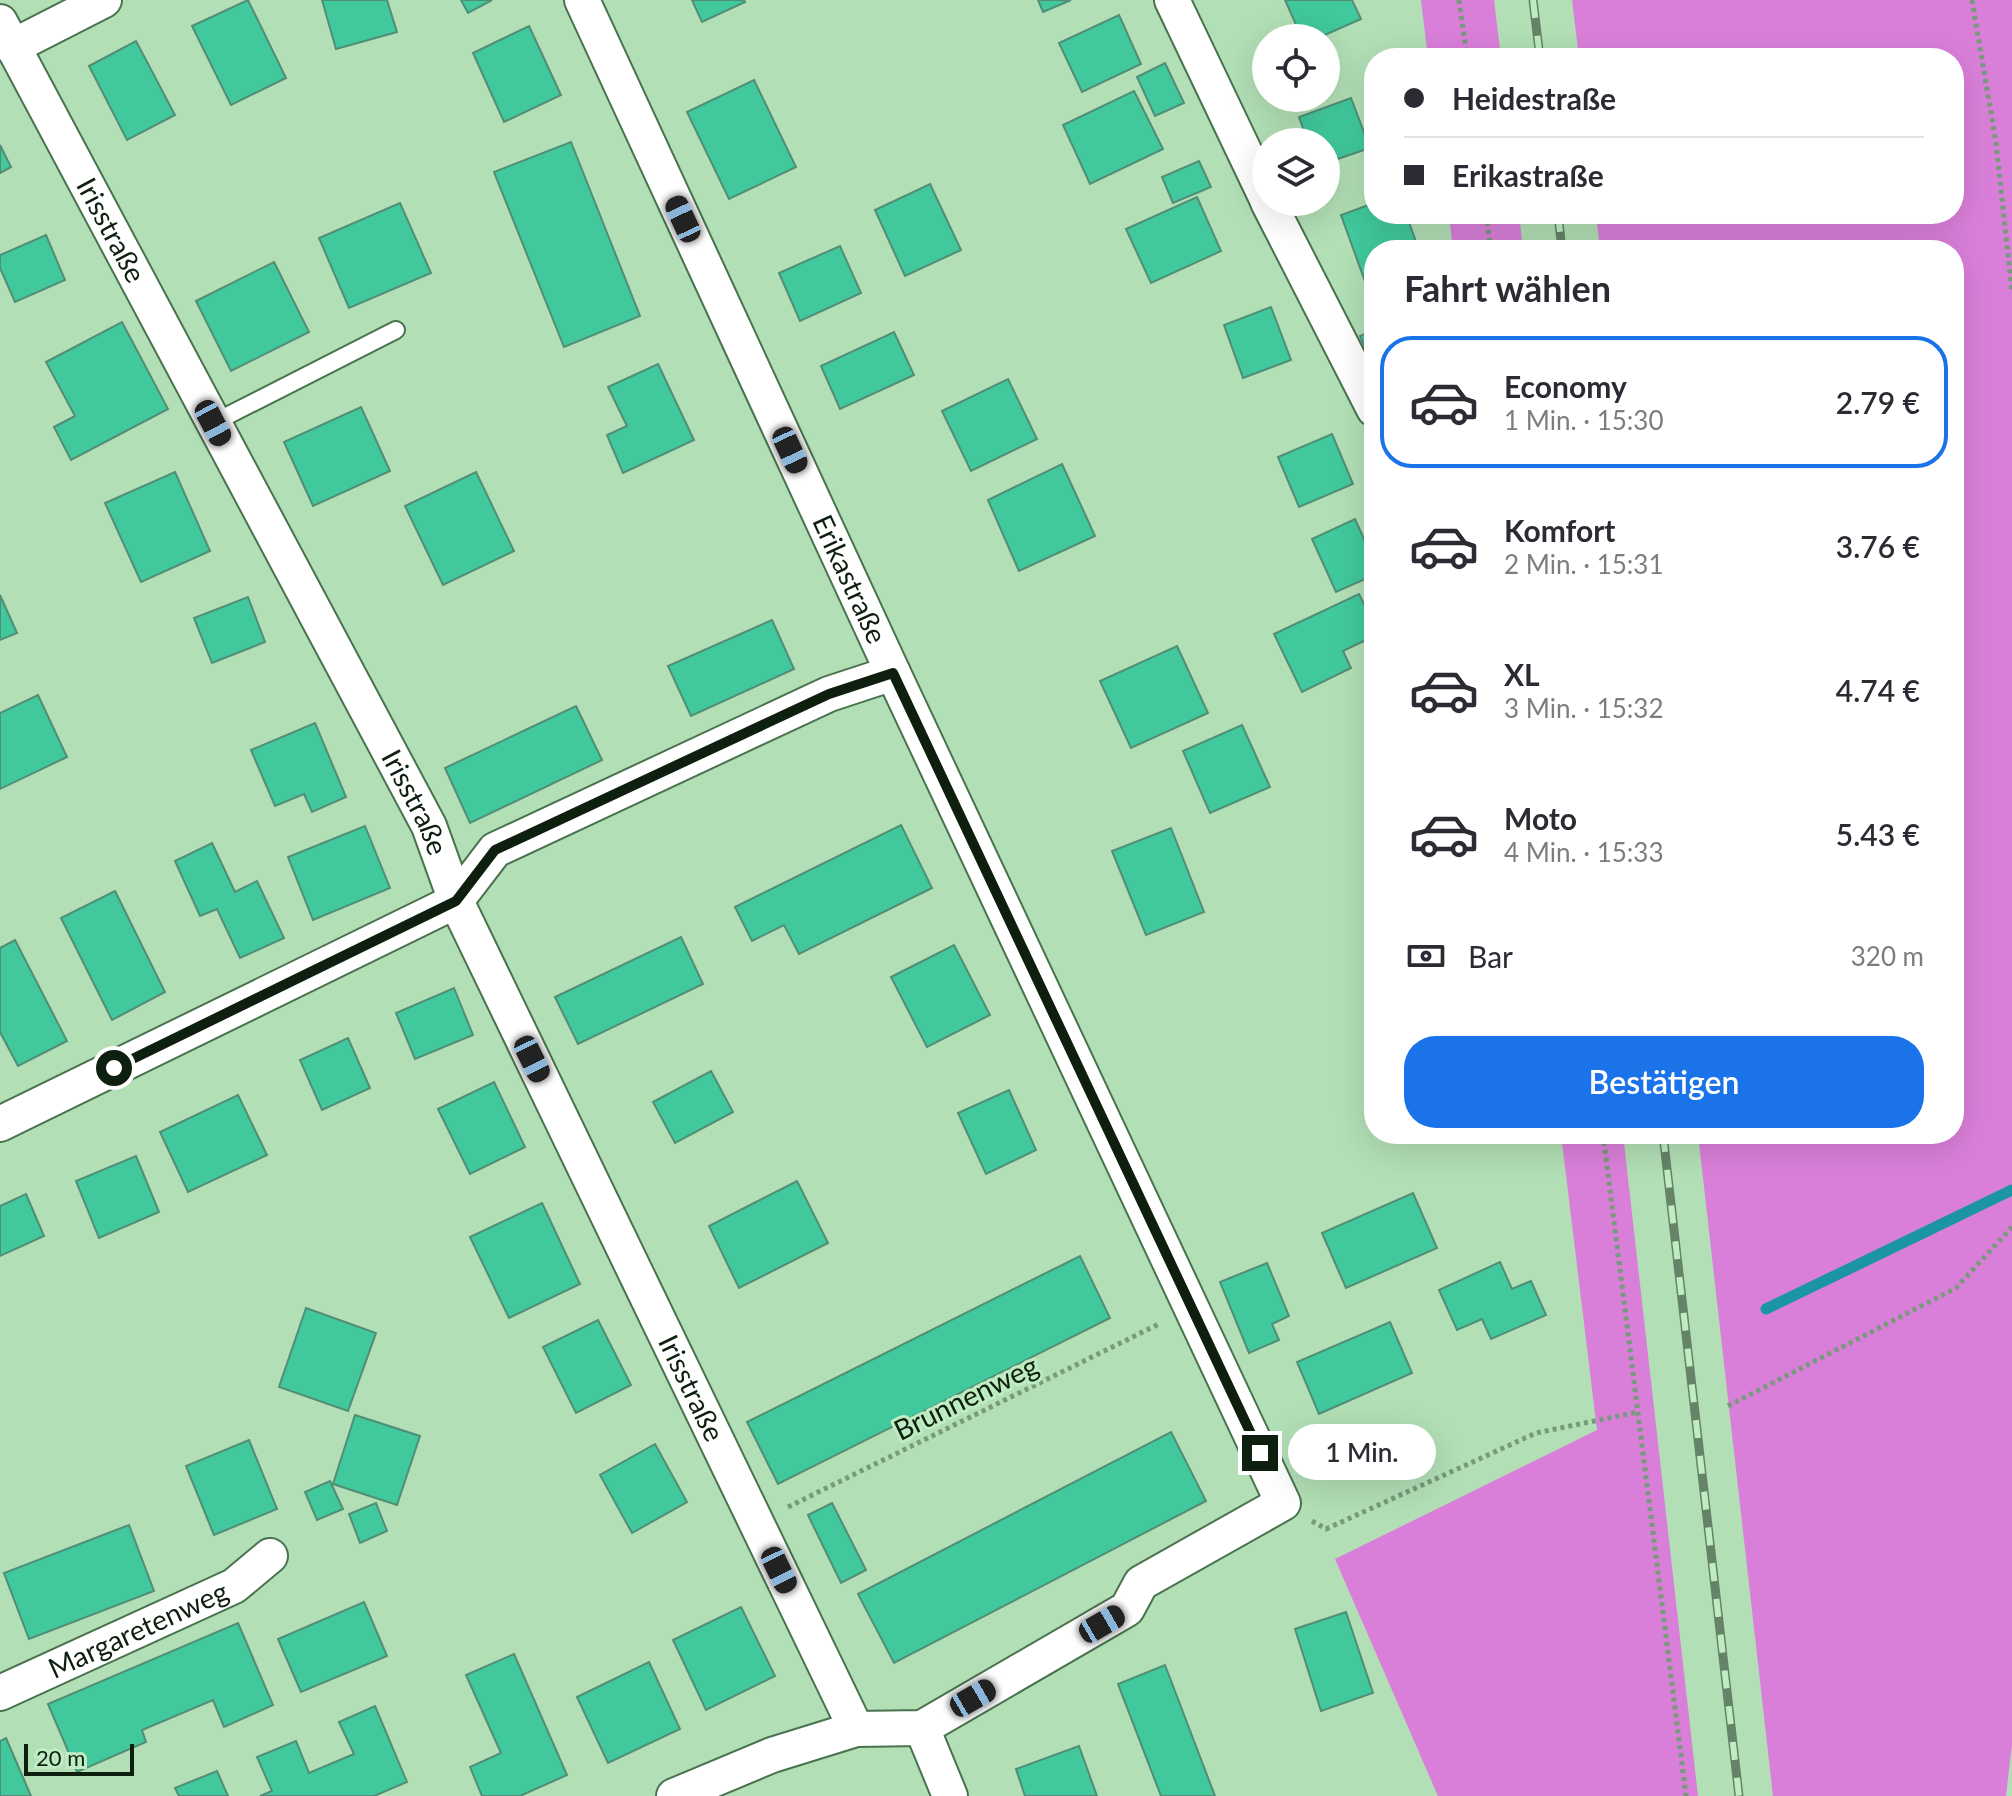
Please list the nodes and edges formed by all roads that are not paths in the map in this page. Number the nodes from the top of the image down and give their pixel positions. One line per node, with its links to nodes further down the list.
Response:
1 (104, 0): 4 (street)
2 (582, 0): 10 (street, Erikastraße)
3 (1172, 0): 5 (street)
4 (6, 35): 9 (street, Irisstraße)
5 (1252, 168)
6 (1275, 216): 8 (street)
7 (396, 330): 9 (lane)
8 (1364, 389)
9 (213, 423): 11 (street, Irisstraße)
10 (893, 673): 11 (street); 15 (street, Erikastraße)
11 (456, 901): 12 (street); 16 (street, Irisstraße)
12 (0, 1124)
13 (270, 1556): 14 (street, Margaretenweg)
14 (0, 1693)
15 (922, 1728): 16 (street); 18 (street)
16 (856, 1729): 17 (street)
17 (674, 1796)
18 (950, 1796)

